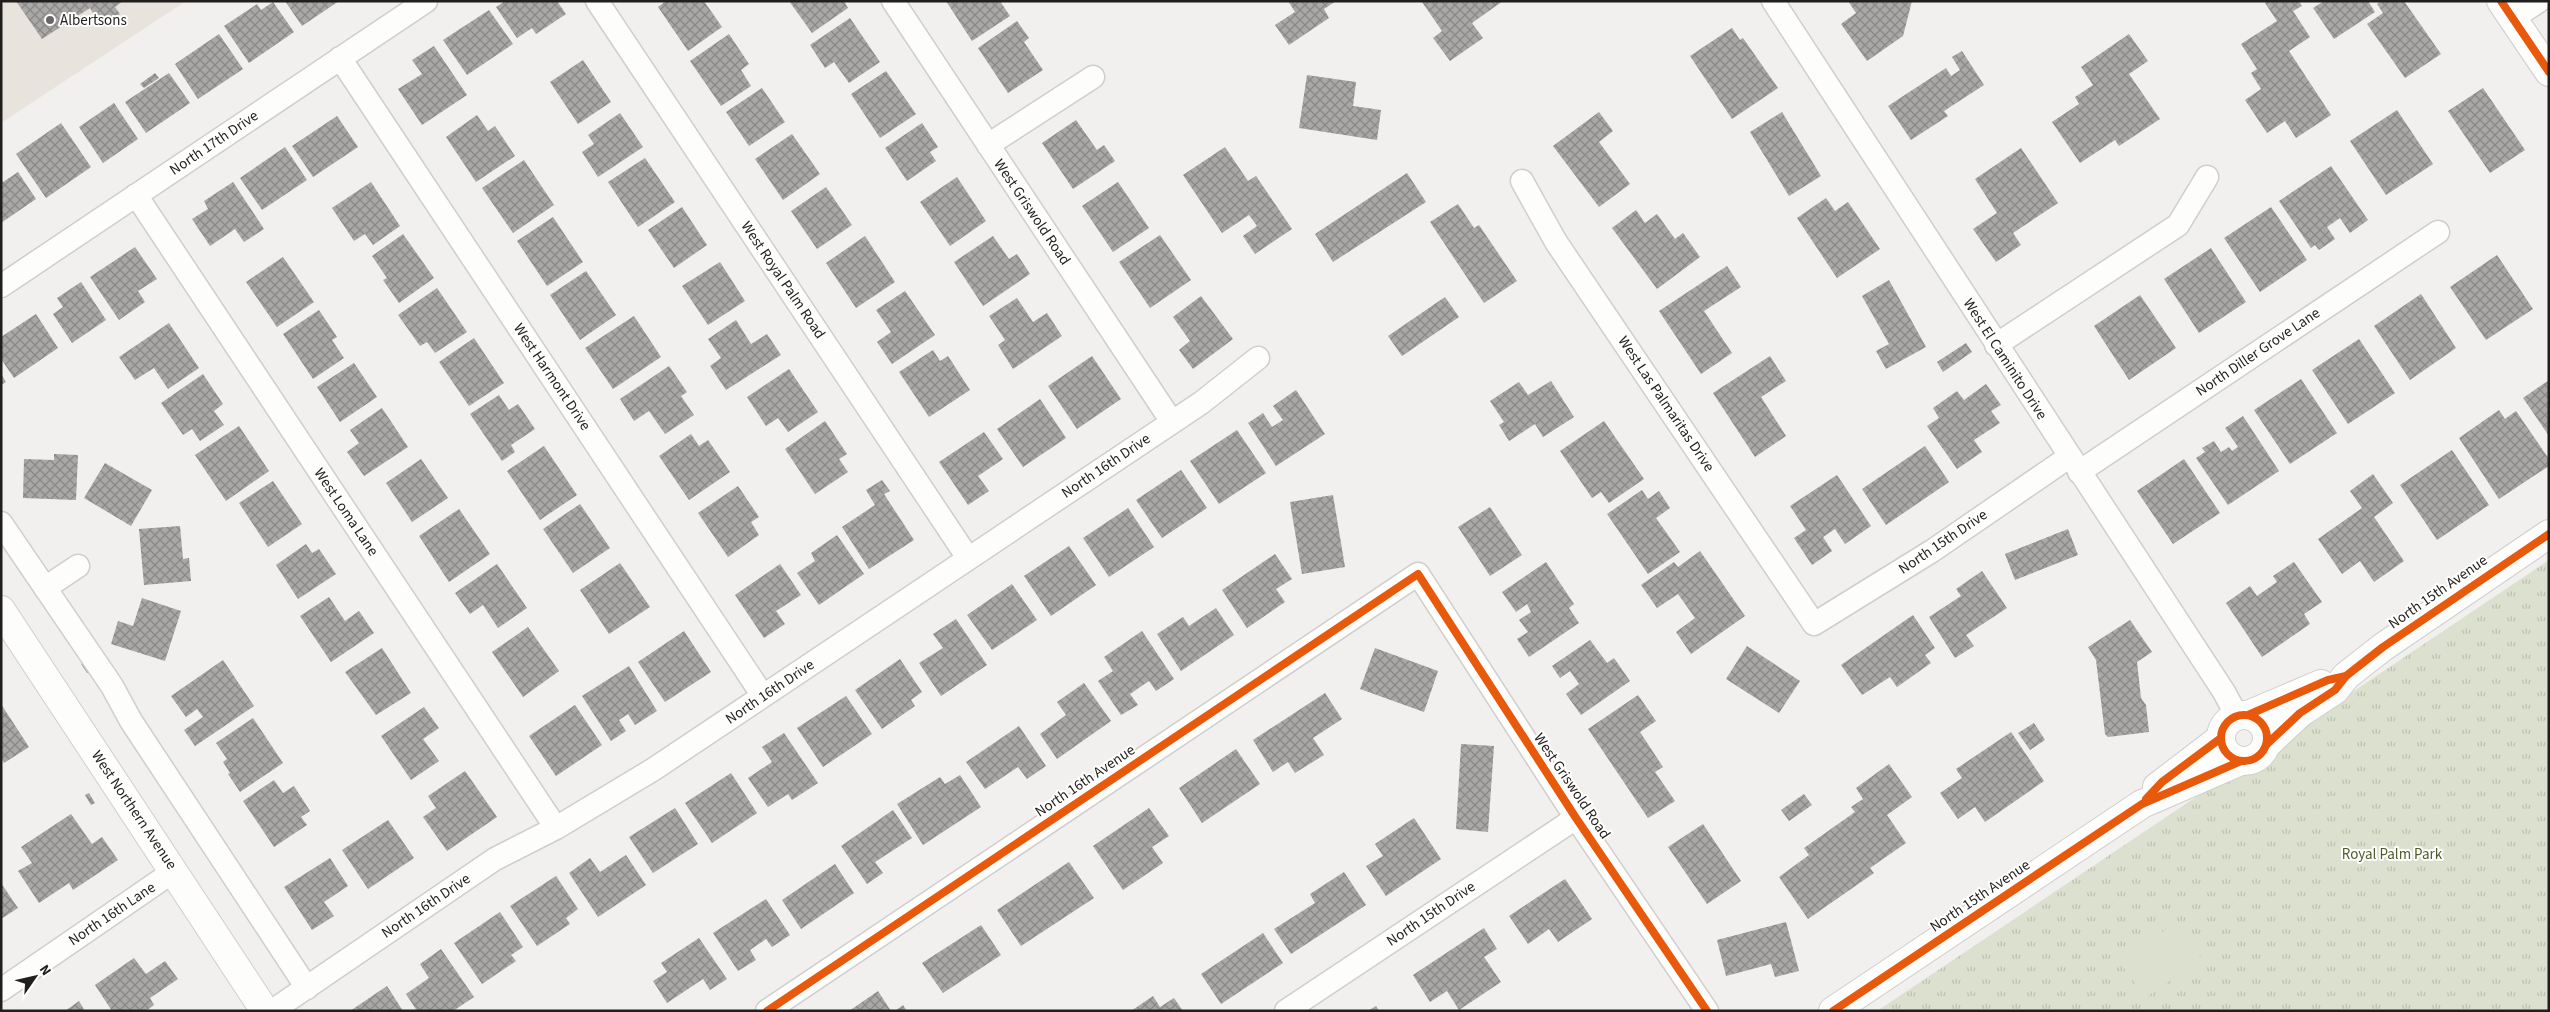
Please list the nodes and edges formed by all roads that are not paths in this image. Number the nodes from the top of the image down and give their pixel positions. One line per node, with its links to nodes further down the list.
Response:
1 (426, 1): 7 (street, North 17th Drive)
2 (597, 1): 22 (street, West Royal Palm Road)
3 (893, 1): 10 (street, West Griswold Road)
4 (1773, 1): 16 (street, West El Caminito Drive)
5 (2539, 1): 6 (street)
6 (2507, 10): 8 (street)
7 (340, 58): 13 (street, North 17th Drive); 29 (street, West Harmont Drive)
8 (2549, 72)
9 (1092, 77): 10 (street)
10 (988, 145): 18 (street, West Griswold Road)
11 (2207, 177): 16 (street)
12 (1522, 181): 26 (street, West Las Palmaritas Drive)
13 (136, 195): 15 (street, North 17th Drive); 35 (street, West Loma Lane)
14 (2438, 232): 19 (street, North Diller Grove Lane)
15 (1, 286)
16 (1996, 345): 19 (street, West El Caminito Drive)
17 (1258, 358): 18 (street, North 16th Drive)
18 (1172, 422): 22 (street, North 16th Drive)
19 (2074, 464): 26 (street, North 15th Drive); 30 (street, West El Caminito Drive)
20 (1, 523): 25 (street)
21 (2549, 534): 28 (street, North 15th Avenue)
22 (968, 558): 29 (street, North 16th Drive)
23 (78, 566): 25 (street)
24 (1418, 574): 34 (street, West Griswold Road); 41 (street, North 16th Avenue)
25 (45, 588): 37 (street)
26 (1814, 624)
27 (6, 626): 36 (street, West Northern Avenue)
28 (2346, 676): 30 (street, North 15th Avenue); 31 (street, North 15th Avenue)
29 (763, 696): 35 (street, North 16th Drive)
30 (2235, 723): 31 (street); 32 (street); 33 (street, North 15th Avenue)
31 (2267, 744): 32 (street, North 15th Avenue)
32 (2242, 761): 33 (street, North 15th Avenue)
33 (2142, 804): 44 (street, North 15th Avenue)
34 (1576, 818): 42 (street, North 15th Drive); 43 (street, West Griswold Road)
35 (556, 828): 37 (street, North 16th Drive)
36 (174, 871): 38 (street, North 16th Lane); 39 (street, West Northern Avenue)
37 (307, 988): 40 (street, North 16th Drive)
38 (1, 990)
39 (265, 1011)
40 (272, 1011)
41 (767, 1011)
42 (1286, 1011)
43 (1707, 1011)
44 (1833, 1011)

